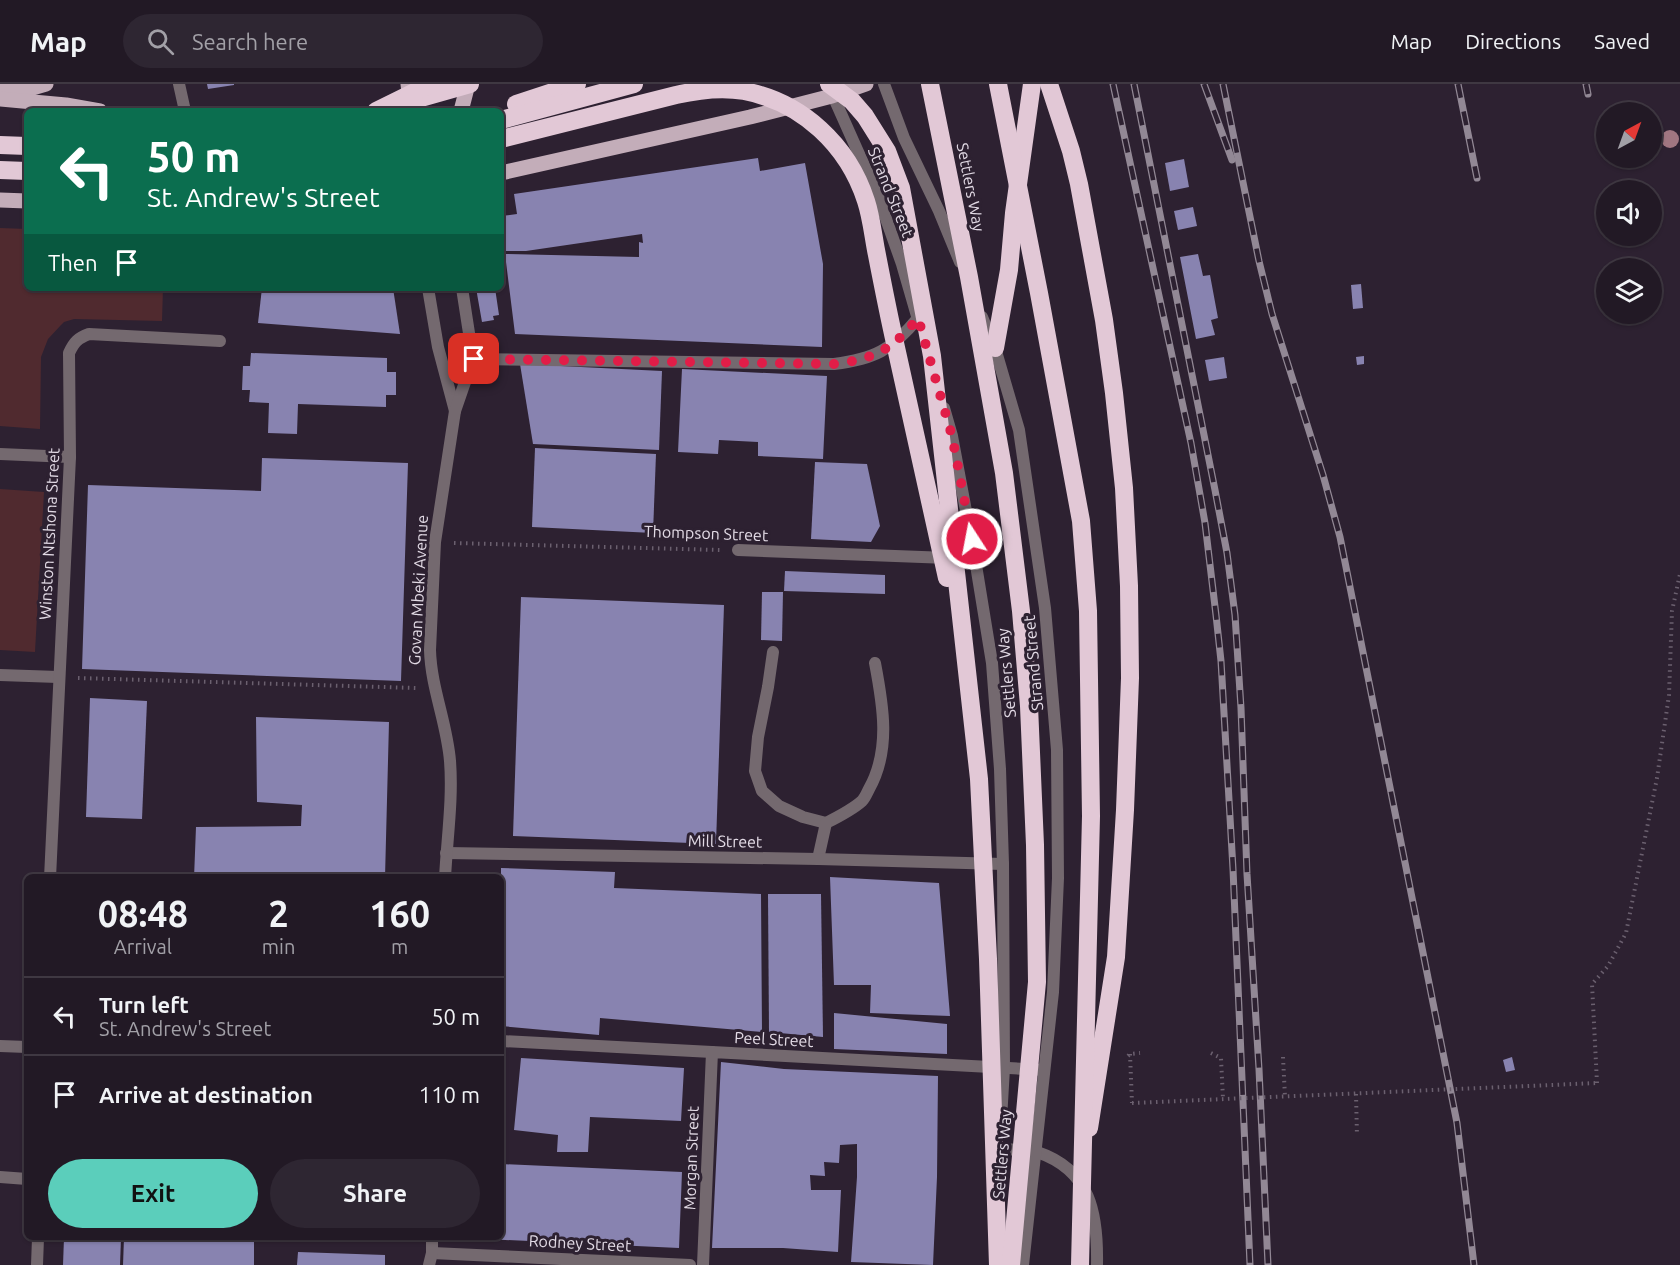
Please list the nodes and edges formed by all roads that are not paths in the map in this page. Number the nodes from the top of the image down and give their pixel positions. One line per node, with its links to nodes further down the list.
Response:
1 (46, 84): 15 (main road)
2 (179, 84): 19 (street)
3 (429, 84): 17 (street); 20 (highway, bridge)
4 (469, 84): 17 (highway); 22 (main road)
5 (577, 84): 23 (highway)
6 (634, 84): 25 (highway)
7 (866, 84): 14 (main road)
8 (884, 84): 38 (street, Strand Street)
9 (930, 84): 75 (highway, Settlers Way, bridge)
10 (998, 84): 64 (highway, bridge)
11 (1032, 84): 38 (highway)
12 (1044, 84): 24 (highway)
13 (1050, 84): 24 (highway)
14 (829, 88): 31 (main road); 36 (street, Strand Street); 47 (highway, bridge)
15 (0, 91)
16 (0, 99): 18 (main road)
17 (410, 99): 21 (main road)
18 (83, 108)
19 (184, 108)
20 (382, 108)
21 (384, 108)
22 (462, 108)
23 (503, 108)
24 (1060, 115): 64 (highway, bridge)
25 (504, 119)
26 (504, 139): 47 (highway, bridge)
27 (0, 145): 28 (highway)
28 (24, 146)
29 (0, 170): 30 (highway)
30 (24, 171)
31 (504, 172)
32 (0, 200): 33 (main road)
33 (24, 201)
34 (429, 291): 40 (street, Govan Mbeki Avenue)
35 (463, 291): 39 (street, Govan Mbeki Avenue)
36 (918, 318): 39 (street); 44 (street, Strand Street)
37 (220, 340): 42 (street, Winston Ntshona Street)
38 (995, 348): 61 (street, Strand Street)
39 (474, 359): 40 (street, Govan Mbeki Avenue)
40 (455, 411): 51 (street, Govan Mbeki Avenue)
41 (0, 454): 42 (street)
42 (70, 457): 49 (street, Winston Ntshona Street)
43 (738, 550): 44 (street, Thompson Street)
44 (975, 559): 53 (street, Strand Street)
45 (773, 652): 50 (street)
46 (875, 663): 50 (street)
47 (968, 668): 74 (highway, bridge)
48 (0, 675): 49 (street)
49 (58, 677): 54 (street, Winston Ntshona Street)
50 (826, 823): 52 (street)
51 (447, 853): 52 (street, Mill Street); 55 (street, Govan Mbeki Avenue)
52 (818, 859): 53 (street, Mill Street)
53 (1003, 864): 60 (street, Strand Street)
54 (50, 874)
55 (446, 874)
56 (504, 1041): 59 (street, Peel Street)
57 (0, 1046): 58 (street)
58 (24, 1047)
59 (712, 1052): 60 (street, Peel Street); 72 (street, Morgan Street)
60 (1004, 1068): 61 (street, Peel Street); 62 (street, Strand Street)
61 (1044, 1071): 63 (street, Strand Street)
62 (999, 1149): 63 (street); 73 (street, Strand Street)
63 (1035, 1152): 76 (street, Strand Street); 78 (street)
64 (1083, 1169): 77 (highway, bridge)
65 (0, 1177): 66 (street)
66 (24, 1179)
67 (38, 1240): 70 (street)
68 (432, 1240): 69 (street)
69 (431, 1259): 71 (street, Rodney Street)
70 (37, 1265)
71 (690, 1265)
72 (703, 1265)
73 (989, 1265)
74 (998, 1265)
75 (1011, 1265)
76 (1023, 1265)
77 (1080, 1265)
78 (1097, 1265)

